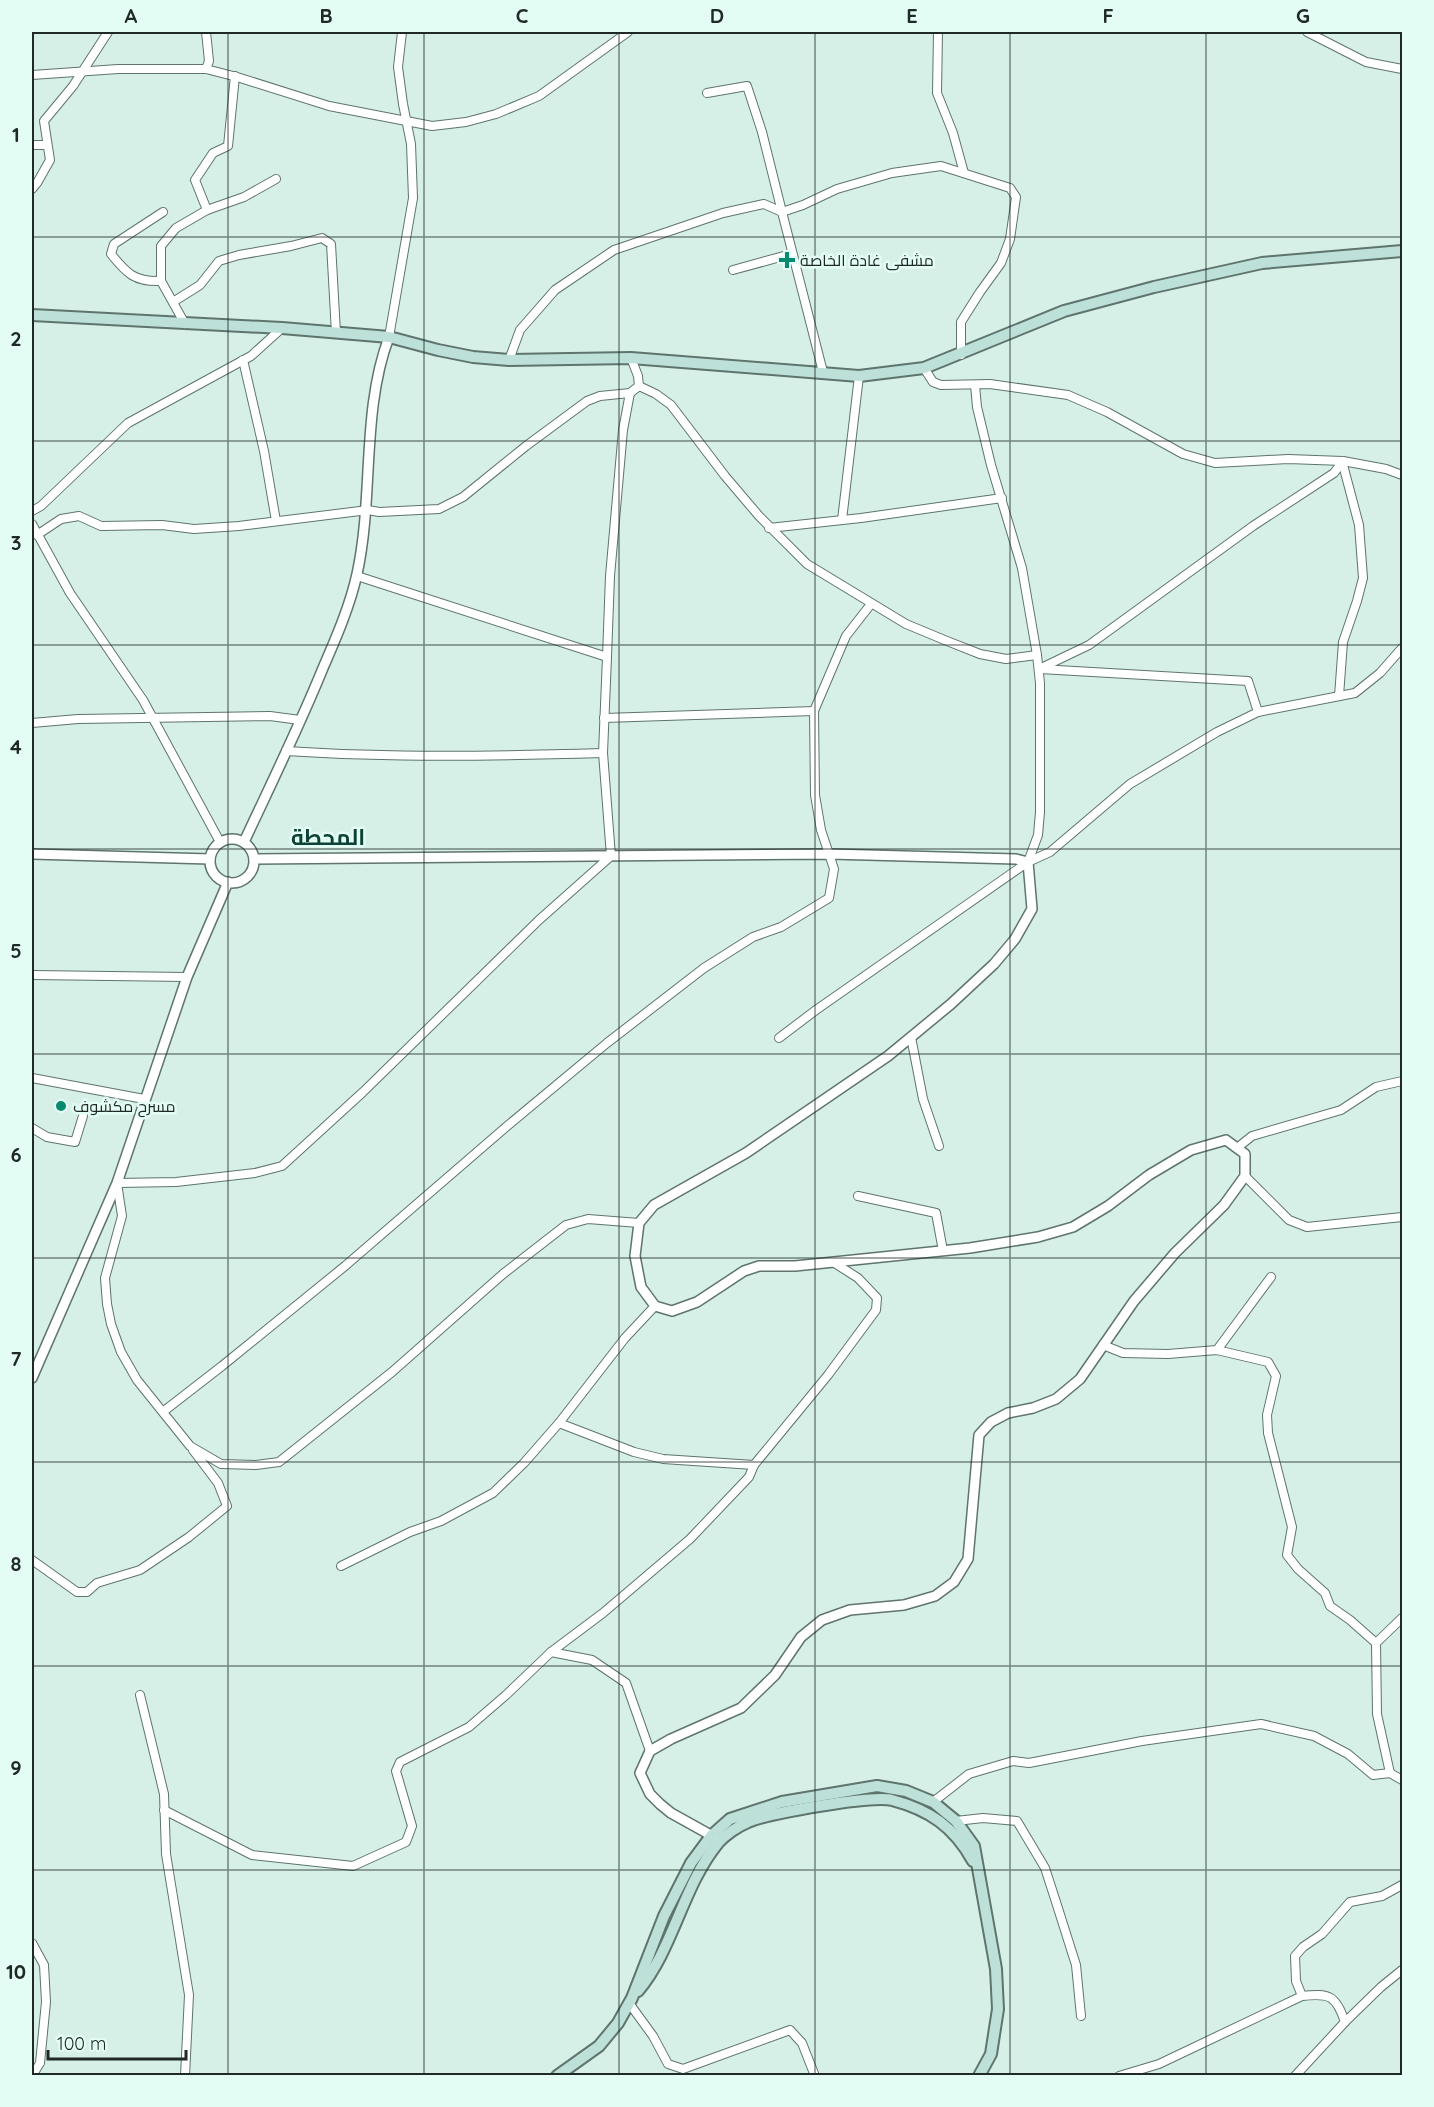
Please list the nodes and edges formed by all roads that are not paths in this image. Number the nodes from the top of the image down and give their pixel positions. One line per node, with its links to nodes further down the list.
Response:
1 (108, 32): 9 (street)
2 (206, 32): 7 (street)
3 (402, 32): 13 (street)
4 (628, 32): 13 (street)
5 (938, 32): 16 (street)
6 (1307, 32): 8 (street)
7 (206, 69): 9 (street); 11 (street)
8 (1402, 69)
9 (83, 70): 10 (street); 15 (street)
10 (32, 75)
11 (235, 76): 13 (street); 19 (street)
12 (707, 93): 21 (street)
13 (406, 120): 31 (street)
14 (32, 145): 15 (street)
15 (47, 145): 18 (street)
16 (964, 173): 21 (street); 32 (street)
17 (276, 179): 19 (street)
18 (32, 189)
19 (207, 210): 25 (street)
20 (163, 212): 25 (street)
21 (782, 212): 23 (street); 35 (street)
22 (1402, 251): 32 (main road)
23 (791, 254): 24 (street); 37 (street)
24 (733, 270)
25 (161, 281): 26 (street)
26 (173, 302): 28 (street); 30 (street)
27 (32, 315): 28 (main road)
28 (185, 324): 29 (main road)
29 (282, 328): 30 (main road); 34 (street)
30 (336, 333): 31 (main road)
31 (389, 337): 35 (main road); 45 (street)
32 (961, 355): 36 (main road)
33 (631, 358): 35 (main road); 37 (main road); 40 (street)
34 (243, 360): 46 (street); 48 (street)
35 (509, 360)
36 (924, 368): 38 (main road); 39 (street)
37 (822, 372): 38 (main road)
38 (859, 376): 47 (street)
39 (975, 385): 42 (street); 44 (street)
40 (639, 386): 41 (street); 50 (street)
41 (630, 393): 45 (street); 56 (street)
42 (1342, 461): 43 (street); 57 (street); 58 (street)
43 (1402, 475)
44 (1002, 498): 47 (street); 55 (street)
45 (368, 510): 48 (street); 52 (street)
46 (32, 512)
47 (842, 520): 50 (street)
48 (276, 521): 51 (street)
49 (32, 524): 51 (street)
50 (769, 528): 53 (street)
51 (37, 535): 61 (street)
52 (357, 576): 56 (street); 63 (street)
53 (871, 604): 55 (street); 59 (street)
54 (1402, 648): 58 (street)
55 (1037, 655): 57 (street)
56 (606, 657): 62 (street)
57 (1039, 669): 60 (street); 74 (street)
58 (1339, 696): 60 (street)
59 (814, 711): 62 (street); 70 (street)
60 (1258, 712): 74 (street)
61 (151, 718): 63 (street); 64 (street); 67 (street)
62 (604, 718): 66 (street)
63 (300, 720): 65 (street)
64 (32, 723)
65 (286, 751): 66 (street); 68 (street)
66 (603, 753): 71 (street)
67 (220, 842): 68 (street); 72 (street)
68 (244, 842): 73 (street)
69 (32, 854): 72 (street)
70 (830, 854): 71 (street); 74 (street); 99 (street)
71 (611, 856): 73 (street); 88 (street)
72 (210, 859): 75 (street)
73 (254, 860): 75 (street)
74 (1028, 862): 78 (street); 79 (street)
75 (228, 882): 77 (street)
76 (32, 975): 77 (street)
77 (187, 977): 82 (street)
78 (911, 1037): 85 (street); 91 (street)
79 (779, 1038)
80 (32, 1078): 82 (street)
81 (1402, 1081): 86 (street)
82 (144, 1099): 88 (street)
83 (83, 1116): 84 (street)
84 (32, 1128)
85 (939, 1146)
86 (1237, 1148): 87 (street); 92 (street)
87 (1245, 1176): 90 (street); 96 (street)
88 (117, 1183): 98 (street); 99 (street)
89 (858, 1196): 92 (street)
90 (1402, 1217)
91 (639, 1223): 95 (street); 101 (street)
92 (943, 1251): 93 (street)
93 (833, 1262): 95 (street); 102 (street)
94 (1271, 1277): 97 (street)
95 (655, 1306): 100 (street)
96 (1103, 1345): 97 (street); 109 (street)
97 (1217, 1350): 106 (street)
98 (32, 1378)
99 (164, 1411): 101 (street)
100 (559, 1423): 102 (street); 104 (street)
101 (190, 1446): 103 (street)
102 (754, 1465): 107 (street)
103 (32, 1560)
104 (341, 1566)
105 (1402, 1618): 106 (street)
106 (1376, 1643): 110 (street)
107 (551, 1652): 109 (street); 113 (street)
108 (140, 1695): 113 (street)
109 (650, 1751): 115 (street)
110 (1390, 1773): 111 (street); 112 (street)
111 (1402, 1780)
112 (933, 1802): 114 (main road); 115 (main road)
113 (164, 1810): 125 (street)
114 (956, 1821): 116 (main road); 122 (street)
115 (715, 1838): 116 (main road); 121 (main road)
116 (979, 1872): 128 (main road)
117 (1402, 1885): 120 (street)
118 (32, 1943): 124 (street)
119 (1402, 1970): 123 (street)
120 (1302, 1996): 123 (street); 129 (street)
121 (631, 2000): 126 (main road); 127 (street)
122 (1081, 2016)
123 (1345, 2022): 130 (street)
124 (32, 2076)
125 (185, 2076)
126 (557, 2076)
127 (815, 2076)
128 (979, 2076)
129 (1119, 2076)
130 (1294, 2076)

